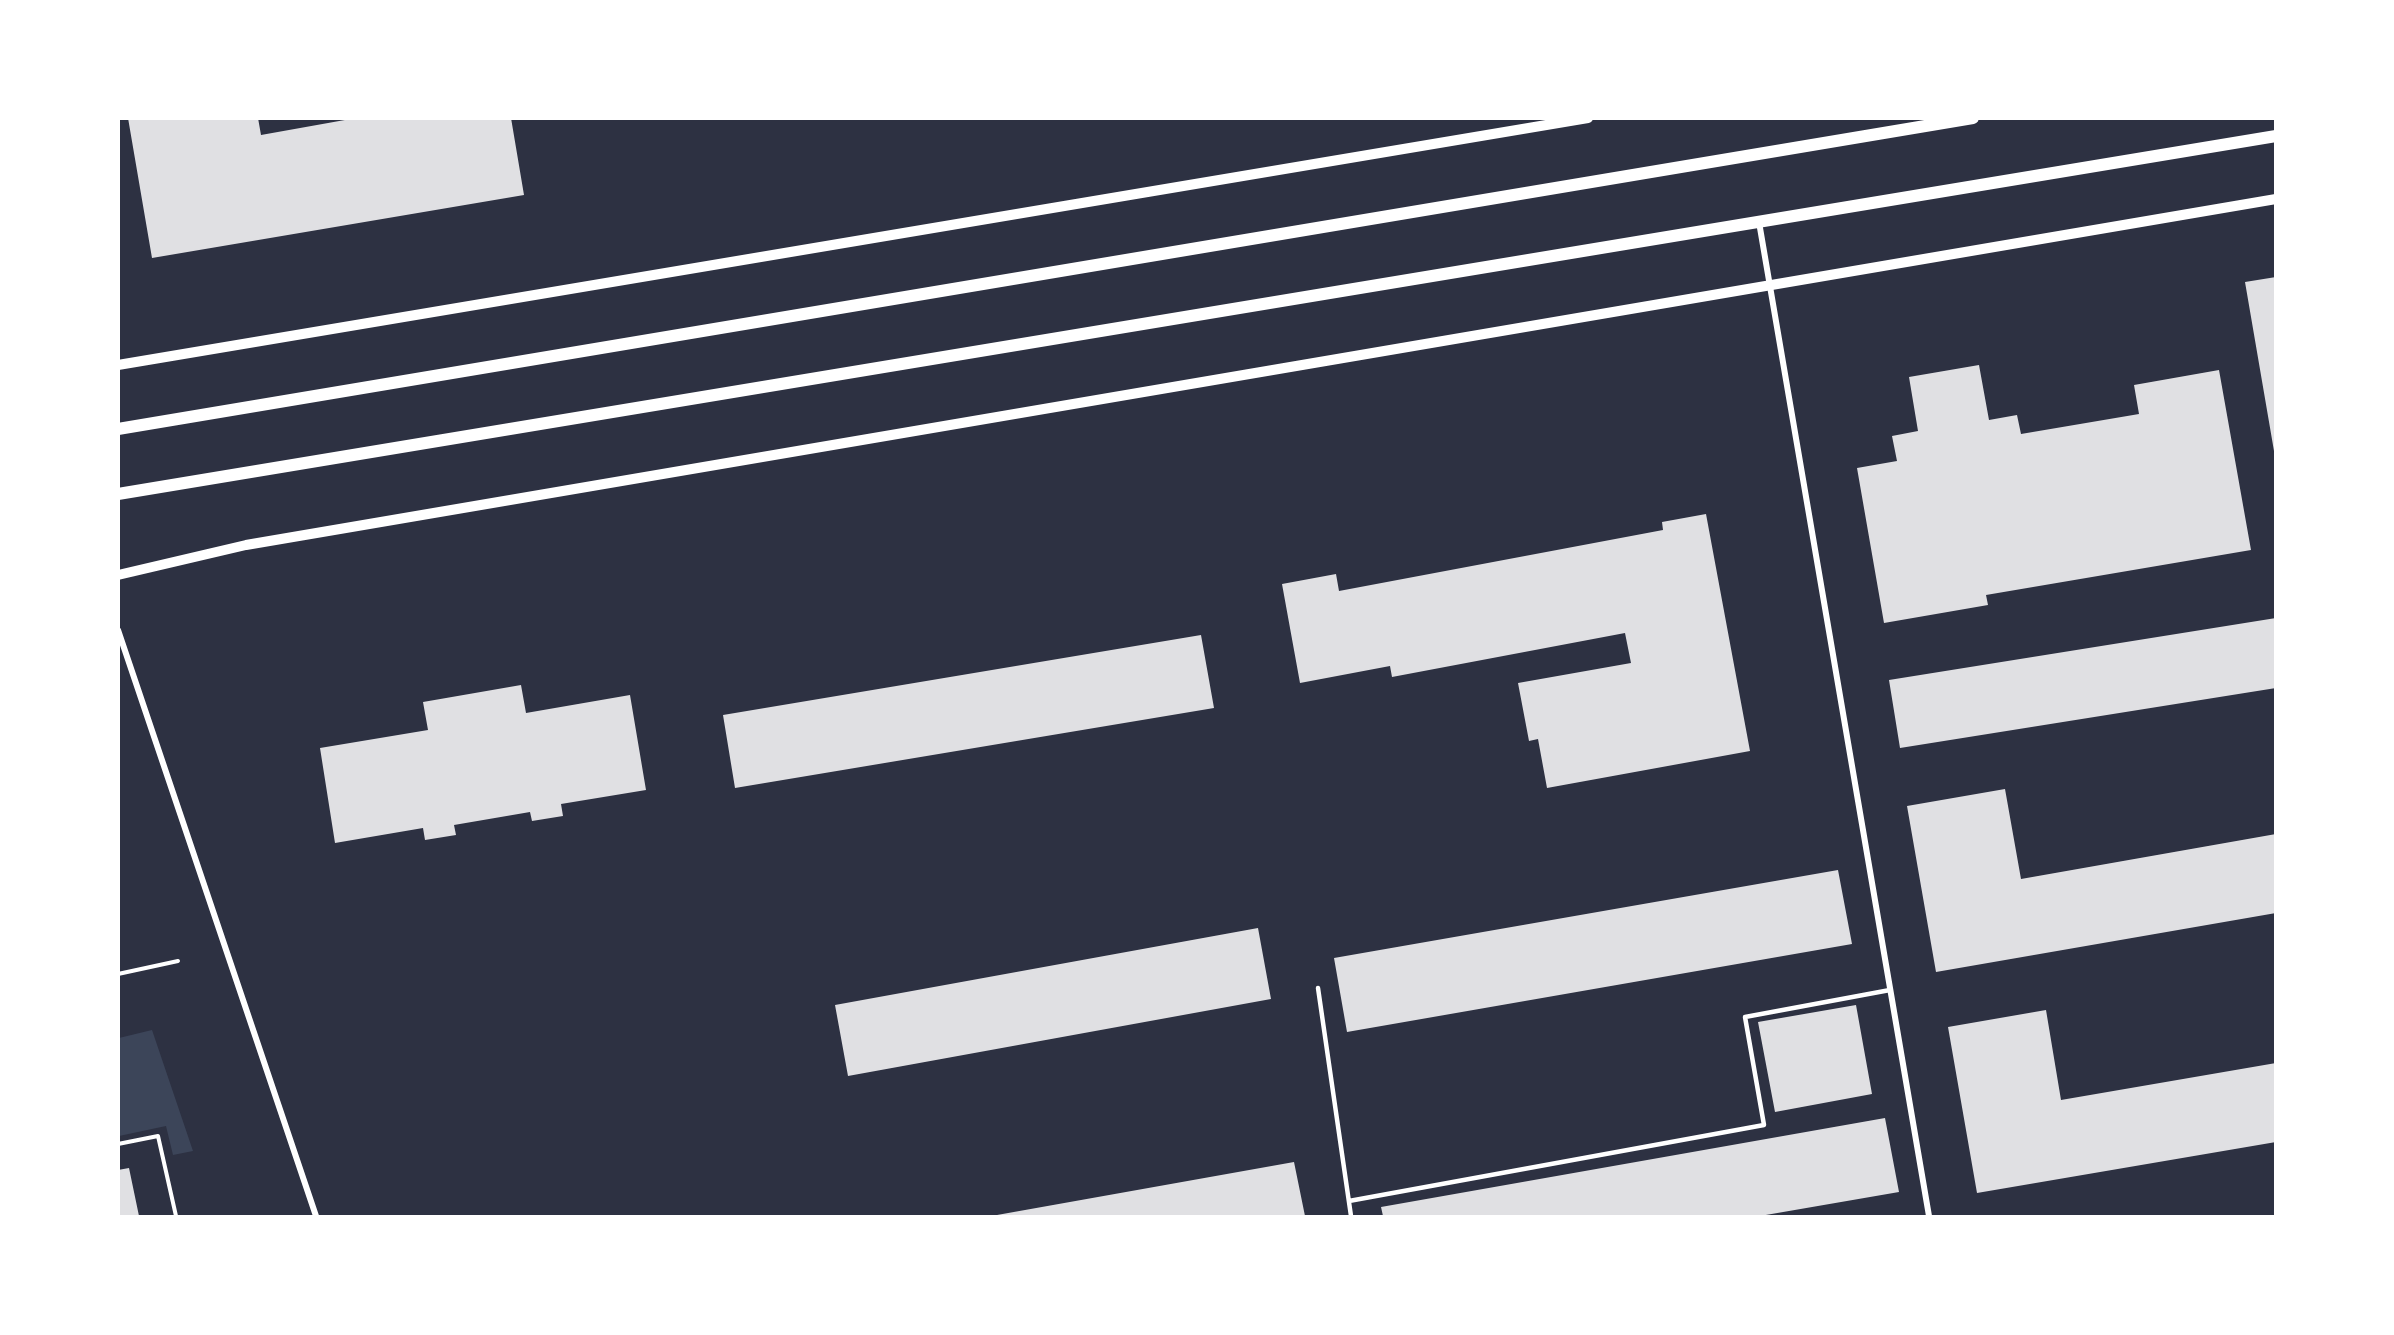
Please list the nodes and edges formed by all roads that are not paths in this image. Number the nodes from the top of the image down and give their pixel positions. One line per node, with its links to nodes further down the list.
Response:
1 (1588, 118): 7 (street)
2 (1973, 118): 8 (main road)
3 (2276, 136): 5 (main road)
4 (2276, 199): 6 (street)
5 (1759, 222): 6 (street); 9 (main road)
6 (1770, 285): 10 (street); 13 (street)
7 (118, 365)
8 (118, 429)
9 (118, 494)
10 (118, 575)
11 (118, 630): 15 (street)
12 (1318, 988): 14 (lane)
13 (1890, 990): 14 (lane); 17 (street)
14 (1349, 1201): 16 (lane)
15 (316, 1216)
16 (1351, 1216)
17 (1929, 1216)

